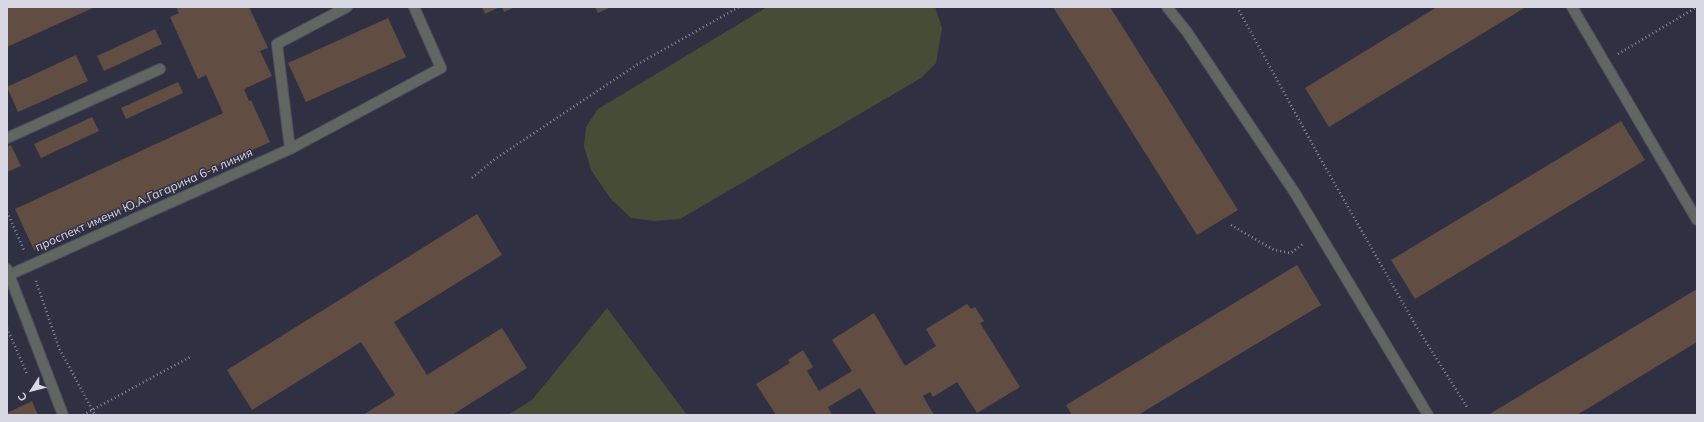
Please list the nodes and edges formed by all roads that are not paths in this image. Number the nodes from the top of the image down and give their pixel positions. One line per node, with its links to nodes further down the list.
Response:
1 (347, 7): 7 (street)
2 (414, 7): 7 (street, проспект имени Ю.А.Гагарина 6-я линия)
3 (1167, 7): 11 (street)
4 (1572, 7): 8 (street)
5 (160, 70): 6 (street)
6 (7, 138)
7 (290, 149): 9 (street, проспект имени Ю.А.Гагарина 6-я линия)
8 (1697, 220)
9 (8, 272): 10 (street)
10 (63, 415)
11 (1428, 415)

